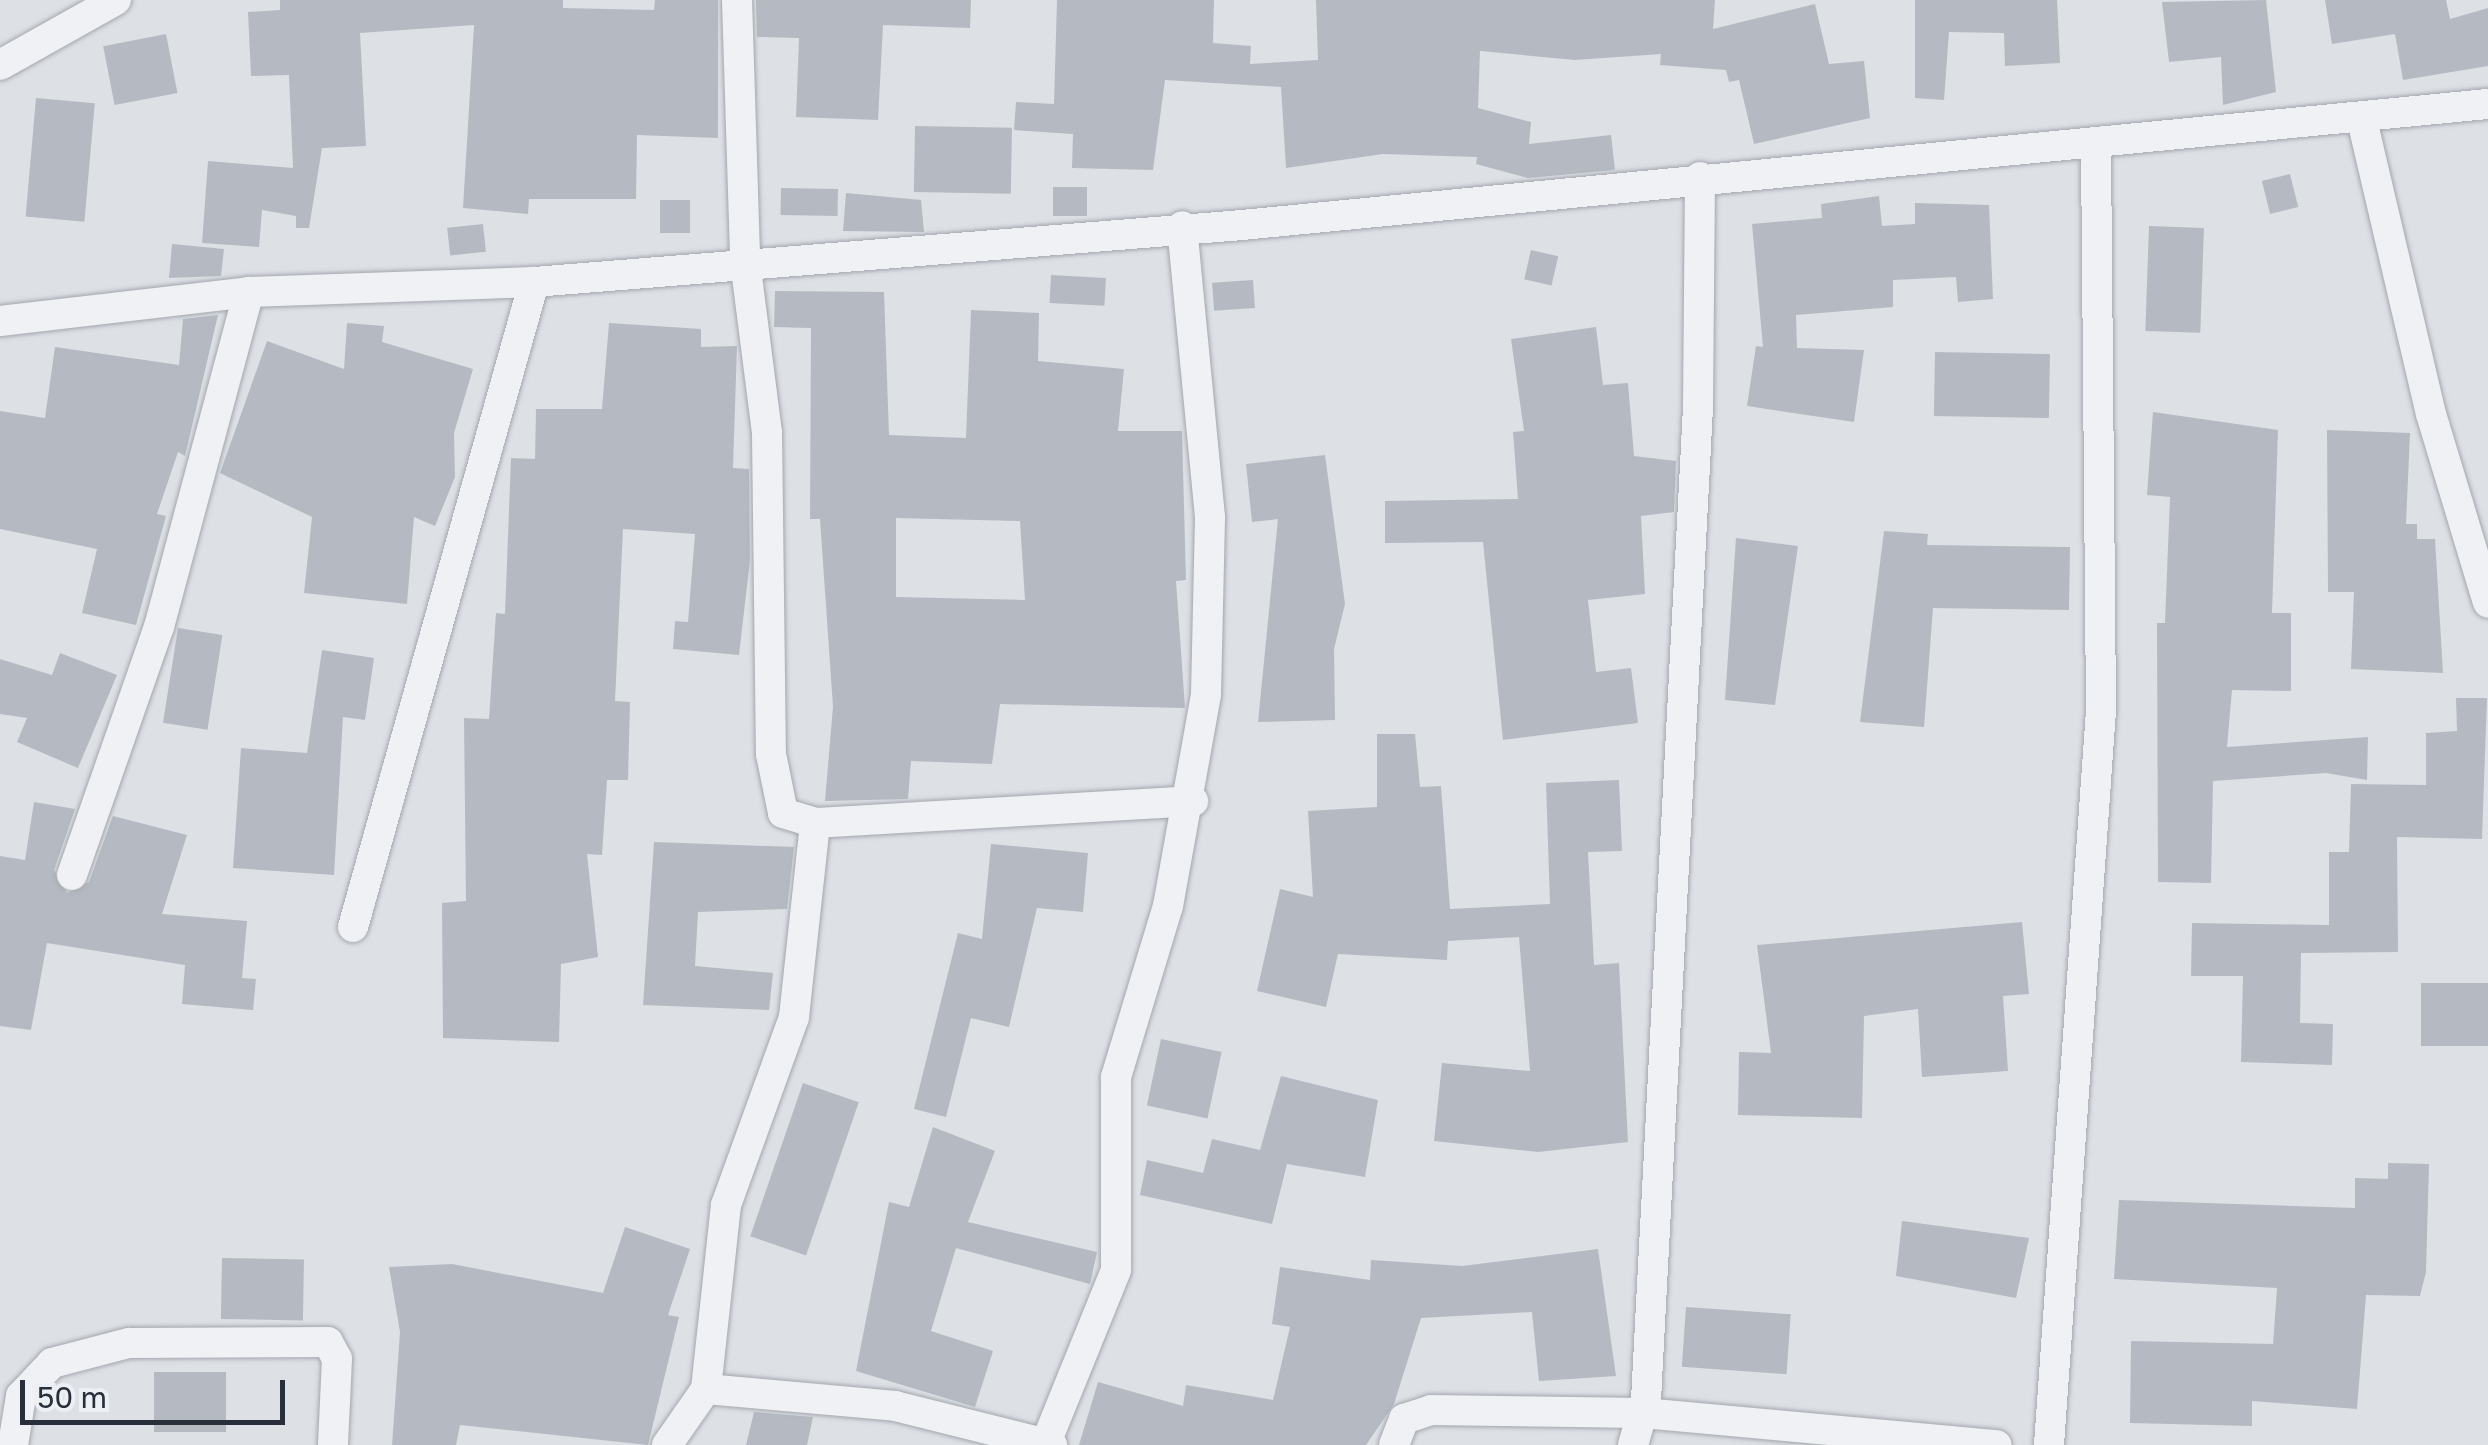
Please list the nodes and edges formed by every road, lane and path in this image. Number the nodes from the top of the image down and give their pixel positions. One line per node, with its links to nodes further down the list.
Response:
1 (116, 0): 3 (street)
2 (737, 0): 9 (street)
3 (0, 65)
4 (2488, 104): 5 (street)
5 (2362, 120): 6 (street); 13 (street)
6 (2096, 143): 7 (street); 27 (street)
7 (1700, 177): 8 (street); 19 (street)
8 (1182, 226): 9 (street); 14 (street)
9 (745, 261): 10 (street); 15 (street)
10 (534, 282): 11 (street); 17 (street)
11 (248, 292): 12 (street); 16 (street)
12 (0, 321)
13 (2488, 603)
14 (1193, 800): 15 (street); 20 (street)
15 (815, 823): 18 (street)
16 (72, 874)
17 (354, 928)
18 (706, 1389): 20 (street); 23 (street)
19 (1643, 1413): 24 (street); 25 (street); 26 (street)
20 (1048, 1443)
21 (12, 1445): 22 (street)
22 (332, 1445)
23 (667, 1445)
24 (1394, 1445)
25 (1633, 1445)
26 (1996, 1445)
27 (2049, 1445)

